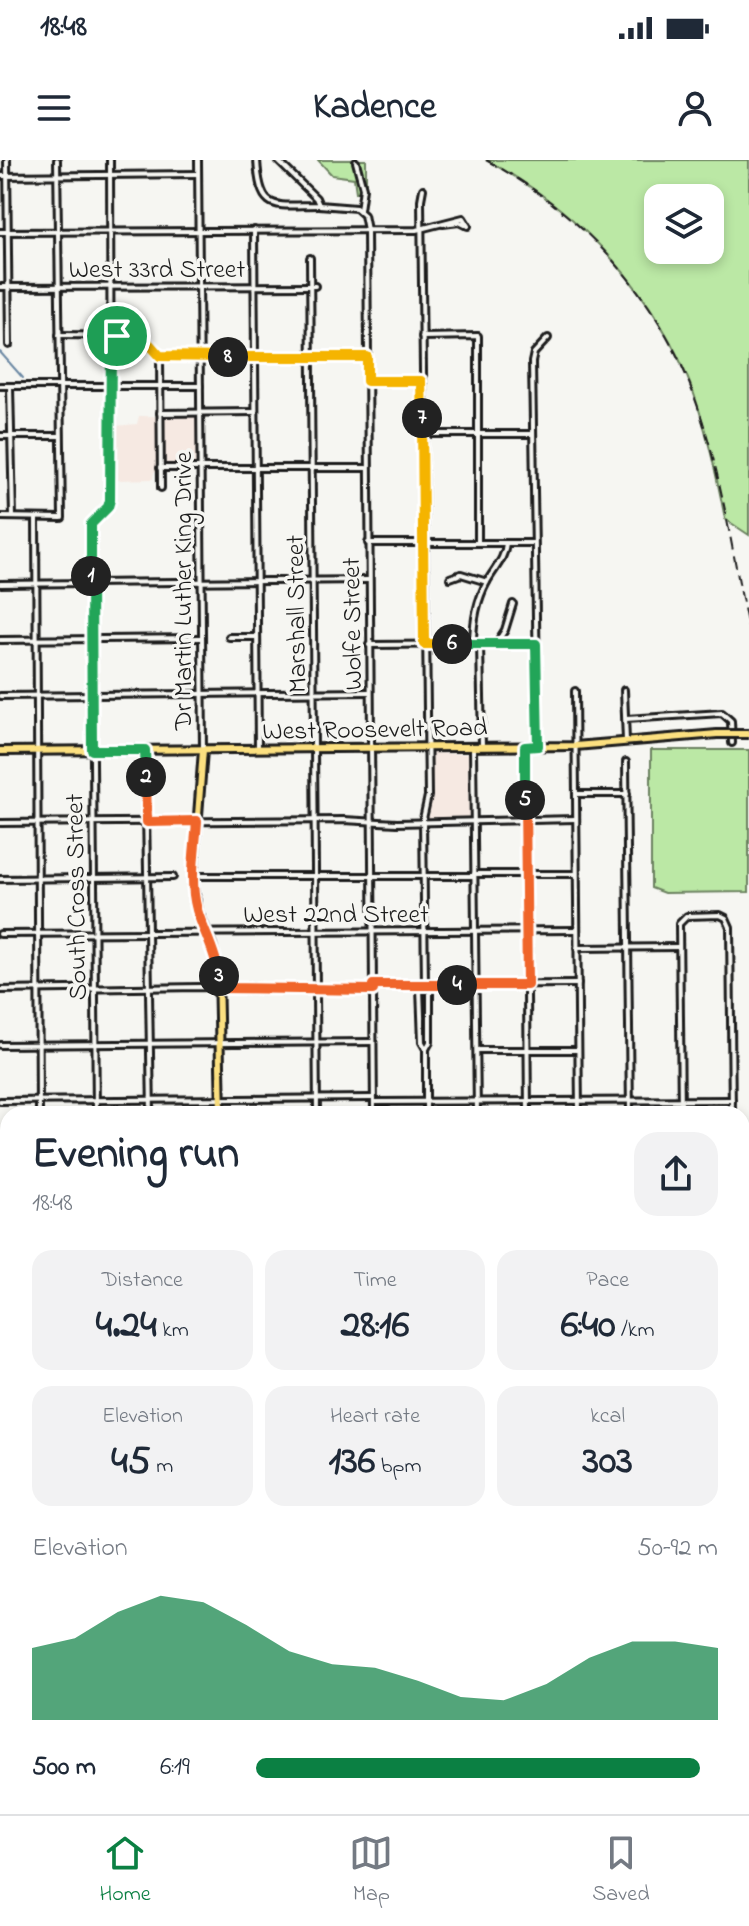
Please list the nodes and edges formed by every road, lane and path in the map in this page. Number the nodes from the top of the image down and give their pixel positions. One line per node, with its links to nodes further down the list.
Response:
1 (7, 160): 11 (street)
2 (57, 160): 8 (street)
3 (110, 160): 9 (street, South Cross Street)
4 (198, 160): 10 (street, Dr Martin Luther King Drive)
5 (257, 160): 14 (street)
6 (277, 160): 14 (street)
7 (356, 162): 15 (street, Wolfe Street)
8 (58, 174): 9 (street); 11 (street); 22 (street)
9 (110, 174): 10 (street); 18 (street, South Cross Street)
10 (198, 174): 19 (street, Dr Martin Luther King Drive)
11 (7, 175): 12 (street); 24 (street)
12 (0, 176)
13 (423, 189): 17 (street)
14 (319, 205): 15 (street)
15 (360, 210): 21 (street, Wolfe Street)
16 (432, 225): 16 (street); 17 (street)
17 (421, 228): 21 (street); 35 (street)
18 (110, 230): 19 (street); 22 (street); 27 (street, South Cross Street)
19 (198, 230): 20 (street); 28 (street, Dr Martin Luther King Drive)
20 (254, 230): 21 (street); 26 (street)
21 (367, 230): 42 (street, Wolfe Street)
22 (58, 231): 24 (street); 32 (street)
23 (0, 232): 24 (street)
24 (8, 232): 31 (street)
25 (310, 258): 29 (street, Marshall Street)
26 (254, 285): 28 (street, West 33rd Street); 29 (street, West 33rd Street); 40 (street)
27 (111, 286): 28 (street, West 33rd Street); 32 (street, West 33rd Street); 34 (street, South Cross Street)
28 (199, 286): 39 (street, Dr Martin Luther King Drive)
29 (313, 286): 41 (street, Marshall Street)
30 (0, 287): 31 (street, West 33rd Street)
31 (8, 287): 32 (street, West 33rd Street); 37 (street)
32 (60, 287): 33 (street)
33 (59, 335): 34 (street); 45 (street)
34 (111, 336): 38 (street); 48 (street, South Cross Street)
35 (422, 337): 44 (street); 57 (street)
36 (548, 338): 55 (street)
37 (9, 345)
38 (160, 356): 39 (street); 50 (street)
39 (200, 357): 40 (street); 49 (street, Dr Martin Luther King Drive)
40 (255, 357): 41 (street); 51 (street)
41 (311, 357): 42 (street); 64 (street, Marshall Street)
42 (367, 357): 43 (street, Wolfe Street)
43 (367, 381): 44 (street); 63 (street, Wolfe Street)
44 (421, 381): 54 (street)
45 (60, 385): 47 (street); 48 (street); 59 (street)
46 (0, 386): 47 (street)
47 (10, 386): 56 (street)
48 (112, 386): 50 (street); 80 (street, South Cross Street)
49 (200, 386): 50 (street); 53 (street, Dr Martin Luther King Drive)
50 (160, 387): 52 (street)
51 (255, 412): 53 (street); 62 (street)
52 (160, 413): 53 (street); 60 (street)
53 (200, 413): 61 (street, Dr Martin Luther King Drive)
54 (422, 434): 57 (street); 70 (street)
55 (532, 434): 57 (street); 73 (street)
56 (11, 435): 58 (street); 59 (street); 67 (street)
57 (478, 435): 71 (street)
58 (0, 436)
59 (60, 436): 68 (street)
60 (160, 468): 61 (street); 65 (street)
61 (201, 468): 62 (street); 77 (street, Dr Martin Luther King Drive)
62 (256, 468): 64 (street); 78 (street)
63 (367, 468): 64 (street); 69 (street, Wolfe Street)
64 (312, 469): 76 (street, Marshall Street)
65 (161, 488)
66 (0, 517): 67 (street)
67 (13, 517): 68 (street)
68 (36, 518): 82 (street)
69 (368, 543): 70 (street); 75 (street, Wolfe Street)
70 (424, 543): 71 (street); 90 (street)
71 (478, 543): 72 (street)
72 (506, 543): 73 (street); 79 (street)
73 (534, 543): 93 (street)
74 (450, 578): 79 (street)
75 (368, 580): 76 (street); 94 (street, Wolfe Street)
76 (313, 581): 78 (street); 98 (street, Marshall Street)
77 (202, 582): 78 (street); 80 (street); 86 (street, Dr Martin Luther King Drive)
78 (257, 582): 85 (street)
79 (487, 582): 91 (street)
80 (91, 583): 82 (street); 87 (street, South Cross Street)
81 (0, 584): 82 (street)
82 (34, 584): 89 (street)
83 (513, 604): 92 (street)
84 (229, 637): 85 (street)
85 (257, 637): 100 (street)
86 (202, 638): 87 (street); 99 (street, Dr Martin Luther King Drive)
87 (90, 639): 89 (street); 102 (street, South Cross Street)
88 (0, 640): 89 (street)
89 (34, 640): 101 (street)
90 (424, 644): 91 (street); 94 (street); 113 (street)
91 (476, 644): 92 (street); 110 (street)
92 (496, 644): 93 (street)
93 (536, 644): 108 (street)
94 (369, 645): 97 (street, Wolfe Street)
95 (624, 690): 104 (street)
96 (575, 691): 109 (street)
97 (370, 692): 98 (street); 112 (street, Wolfe Street)
98 (314, 693): 100 (street); 115 (street, Marshall Street)
99 (203, 694): 100 (street); 102 (street); 118 (street, Dr Martin Luther King Drive)
100 (258, 694): 114 (street)
101 (35, 695): 102 (street); 103 (street); 120 (street)
102 (91, 695): 116 (street, South Cross Street)
103 (0, 696)
104 (626, 719): 106 (street); 107 (street)
105 (749, 734): 106 (main road, West Roosevelt Road, bridge)
106 (626, 743): 109 (main road, West Roosevelt Road)
107 (732, 743)
108 (538, 746): 109 (main road, West Roosevelt Road); 111 (main road, West Roosevelt Road)
109 (575, 746): 122 (street)
110 (478, 747): 111 (main road, West Roosevelt Road); 113 (main road, West Roosevelt Road); 128 (street)
111 (525, 747): 124 (street)
112 (371, 748): 113 (main road, West Roosevelt Road); 115 (main road, West Roosevelt Road); 131 (street, Wolfe Street)
113 (426, 748): 134 (street)
114 (258, 749): 115 (main road, West Roosevelt Road); 118 (main road, West Roosevelt Road)
115 (314, 749): 127 (street, Marshall Street)
116 (92, 750): 117 (main road, West Roosevelt Road); 120 (main road, West Roosevelt Road); 129 (street, South Cross Street)
117 (145, 750): 118 (main road, West Roosevelt Road); 130 (street)
118 (203, 750): 126 (main road, Dr Martin Luther King Drive)
119 (0, 751): 120 (main road, West Roosevelt Road)
120 (36, 751): 133 (street)
121 (626, 762): 123 (street)
122 (576, 794): 123 (street); 125 (street)
123 (627, 794): 158 (street)
124 (526, 819): 125 (street); 128 (street); 135 (street)
125 (576, 819): 136 (street)
126 (197, 821): 127 (street); 130 (street); 138 (main road, Dr Martin Luther King Drive)
127 (315, 821): 131 (street); 142 (street, Marshall Street)
128 (474, 821): 134 (street); 137 (street)
129 (92, 822): 130 (street); 133 (street); 146 (street, South Cross Street)
130 (147, 822): 140 (street)
131 (371, 822): 134 (street); 143 (street, Wolfe Street)
132 (0, 823): 133 (street)
133 (37, 823): 144 (street)
134 (423, 823): 139 (street)
135 (526, 874): 136 (street); 137 (street); 149 (street)
136 (577, 874): 150 (street)
137 (474, 875): 139 (street); 148 (street)
138 (193, 876): 142 (street); 151 (main road, Dr Martin Luther King Drive)
139 (423, 876): 143 (street); 147 (street)
140 (148, 877): 141 (street); 146 (street); 153 (street)
141 (173, 877)
142 (315, 877): 143 (street); 154 (street, Marshall Street)
143 (371, 877): 152 (street, Wolfe Street)
144 (37, 878): 145 (street); 146 (street); 156 (street)
145 (0, 879)
146 (93, 879): 157 (street, South Cross Street)
147 (424, 930): 148 (street, West 22nd Street); 152 (street, West 22nd Street); 163 (street)
148 (475, 930): 149 (street, West 22nd Street); 161 (street)
149 (526, 930): 150 (street, West 22nd Street); 164 (street)
150 (577, 930): 160 (street)
151 (206, 932): 153 (street, West 22nd Street); 154 (street, West 22nd Street); 168 (main road, Dr Martin Luther King Drive)
152 (372, 932): 154 (street, West 22nd Street); 166 (street, Wolfe Street)
153 (148, 933): 157 (street, West 22nd Street); 165 (street)
154 (316, 933): 170 (street, Marshall Street)
155 (0, 934): 156 (street, West 22nd Street)
156 (37, 934): 157 (street, West 22nd Street); 169 (street)
157 (94, 934): 167 (street, South Cross Street)
158 (628, 947): 159 (street); 160 (street); 196 (street)
159 (679, 947): 188 (street); 189 (street)
160 (577, 948): 162 (street)
161 (476, 984): 163 (street); 164 (street); 180 (street)
162 (578, 984): 164 (street); 182 (street)
163 (425, 985): 166 (street); 179 (street); 179 (street)
164 (527, 985): 181 (street)
165 (150, 987): 167 (street); 168 (street); 176 (street)
166 (373, 987): 170 (street); 173 (street, Wolfe Street)
167 (95, 988): 169 (street); 175 (street, South Cross Street)
168 (219, 988): 170 (street); 174 (main road, Dr Martin Luther King Drive)
169 (38, 989): 171 (street); 178 (street)
170 (316, 989): 172 (street, Marshall Street)
171 (0, 990)
172 (317, 1042): 173 (street); 174 (street); 183 (street, Marshall Street)
173 (373, 1042): 187 (street, Wolfe Street)
174 (220, 1043): 176 (street); 185 (main road, Dr Martin Luther King Drive)
175 (95, 1044): 176 (street); 178 (street); 186 (street, South Cross Street)
176 (151, 1044): 184 (street)
177 (0, 1045): 178 (street)
178 (38, 1045): 191 (street)
179 (426, 1049): 192 (street)
180 (476, 1050): 181 (street); 193 (street)
181 (528, 1050): 182 (street); 194 (street)
182 (578, 1050): 195 (street)
183 (317, 1098): 185 (street); 187 (street); 201 (street, Marshall Street)
184 (151, 1099): 185 (street); 186 (street); 199 (street)
185 (221, 1099): 200 (main road, Dr Martin Luther King Drive)
186 (96, 1100): 191 (street); 198 (street, South Cross Street)
187 (374, 1100): 192 (street); 202 (street, Wolfe Street)
188 (681, 1100): 189 (street); 196 (street); 208 (street)
189 (732, 1100): 209 (street)
190 (0, 1101): 191 (street)
191 (39, 1101): 197 (street)
192 (426, 1101): 193 (street); 203 (street)
193 (477, 1101): 194 (street); 204 (street)
194 (528, 1101): 195 (street); 205 (street)
195 (579, 1101): 196 (street); 206 (street)
196 (630, 1101): 207 (street)
197 (39, 1106)
198 (96, 1106)
199 (151, 1106)
200 (221, 1106)
201 (317, 1106)
202 (374, 1106)
203 (426, 1106)
204 (477, 1106)
205 (528, 1106)
206 (579, 1106)
207 (630, 1106)
208 (681, 1106)
209 (732, 1106)

